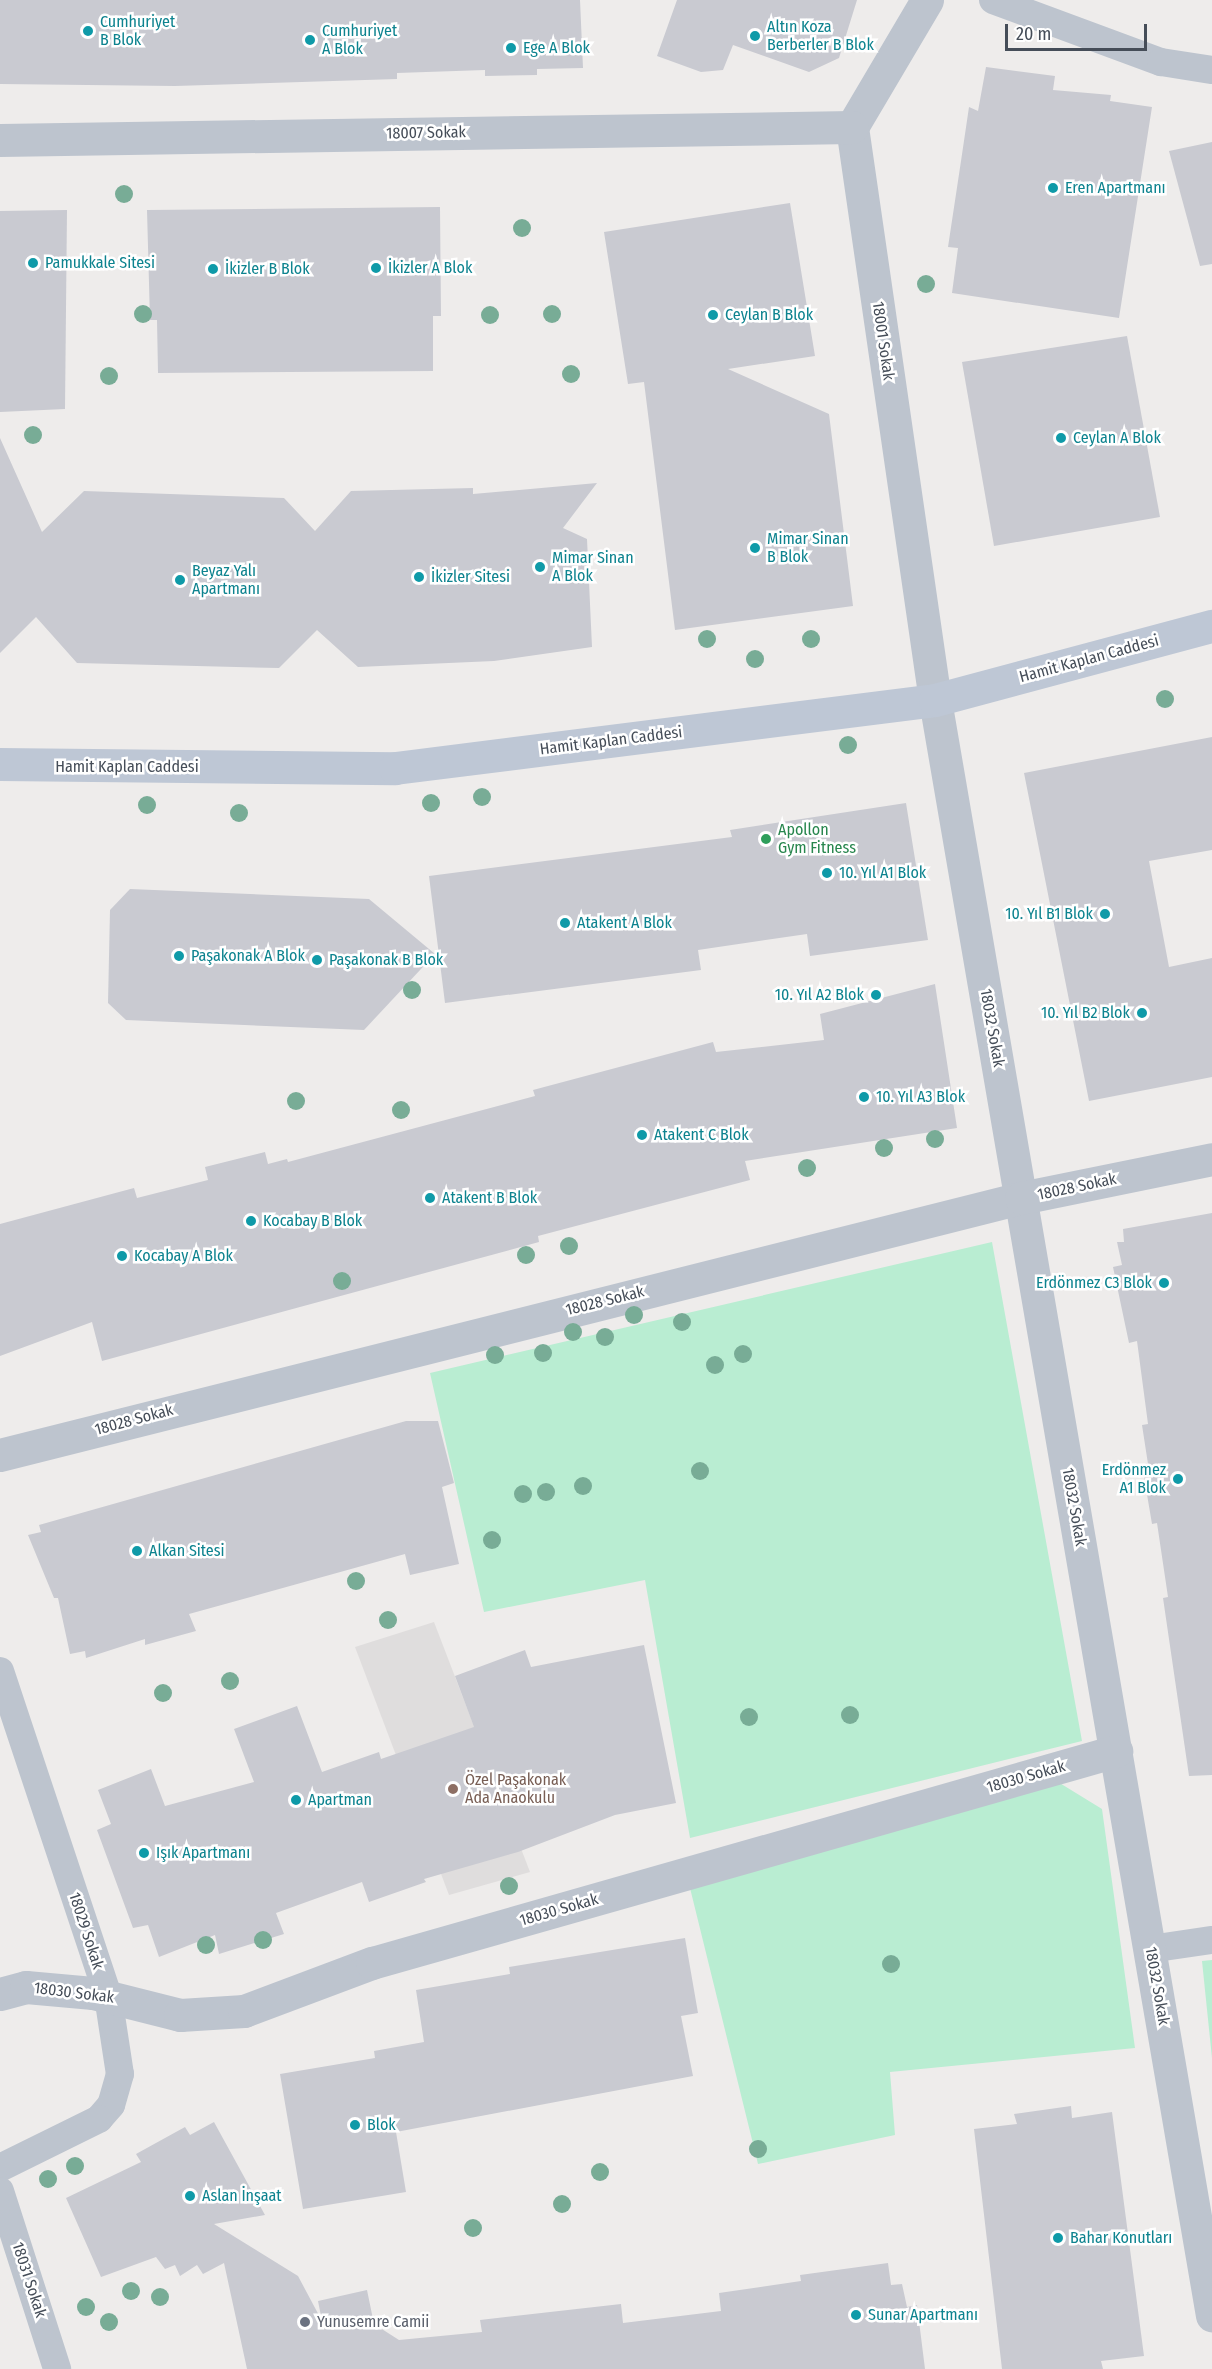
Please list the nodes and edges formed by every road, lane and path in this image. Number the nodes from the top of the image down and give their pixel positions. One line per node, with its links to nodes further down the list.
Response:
1 (927, 0): 4 (street)
2 (993, 0): 3 (lane)
3 (1212, 70)
4 (852, 127): 5 (street, 18007 Sokak); 7 (street, 18001 Sokak)
5 (0, 140)
6 (1212, 626): 7 (main road, Hamit Kaplan Caddesi)
7 (935, 700): 8 (main road, Hamit Kaplan Caddesi); 10 (street, 18032 Sokak)
8 (0, 764)
9 (1212, 1159): 10 (street, 18028 Sokak)
10 (1021, 1198): 11 (street, 18028 Sokak); 13 (street, 18032 Sokak)
11 (0, 1455)
12 (0, 1671): 17 (lane, 18029 Sokak)
13 (1116, 1751): 15 (street, 18032 Sokak); 17 (street, 18030 Sokak)
14 (1212, 1940): 15 (lane)
15 (1150, 1949): 20 (street, 18032 Sokak)
16 (0, 1994): 17 (street, 18030 Sokak)
17 (108, 1996): 18 (lane, 18029 Sokak)
18 (0, 2168)
19 (0, 2191): 21 (lane, 18031 Sokak)
20 (1212, 2315)
21 (57, 2369)

